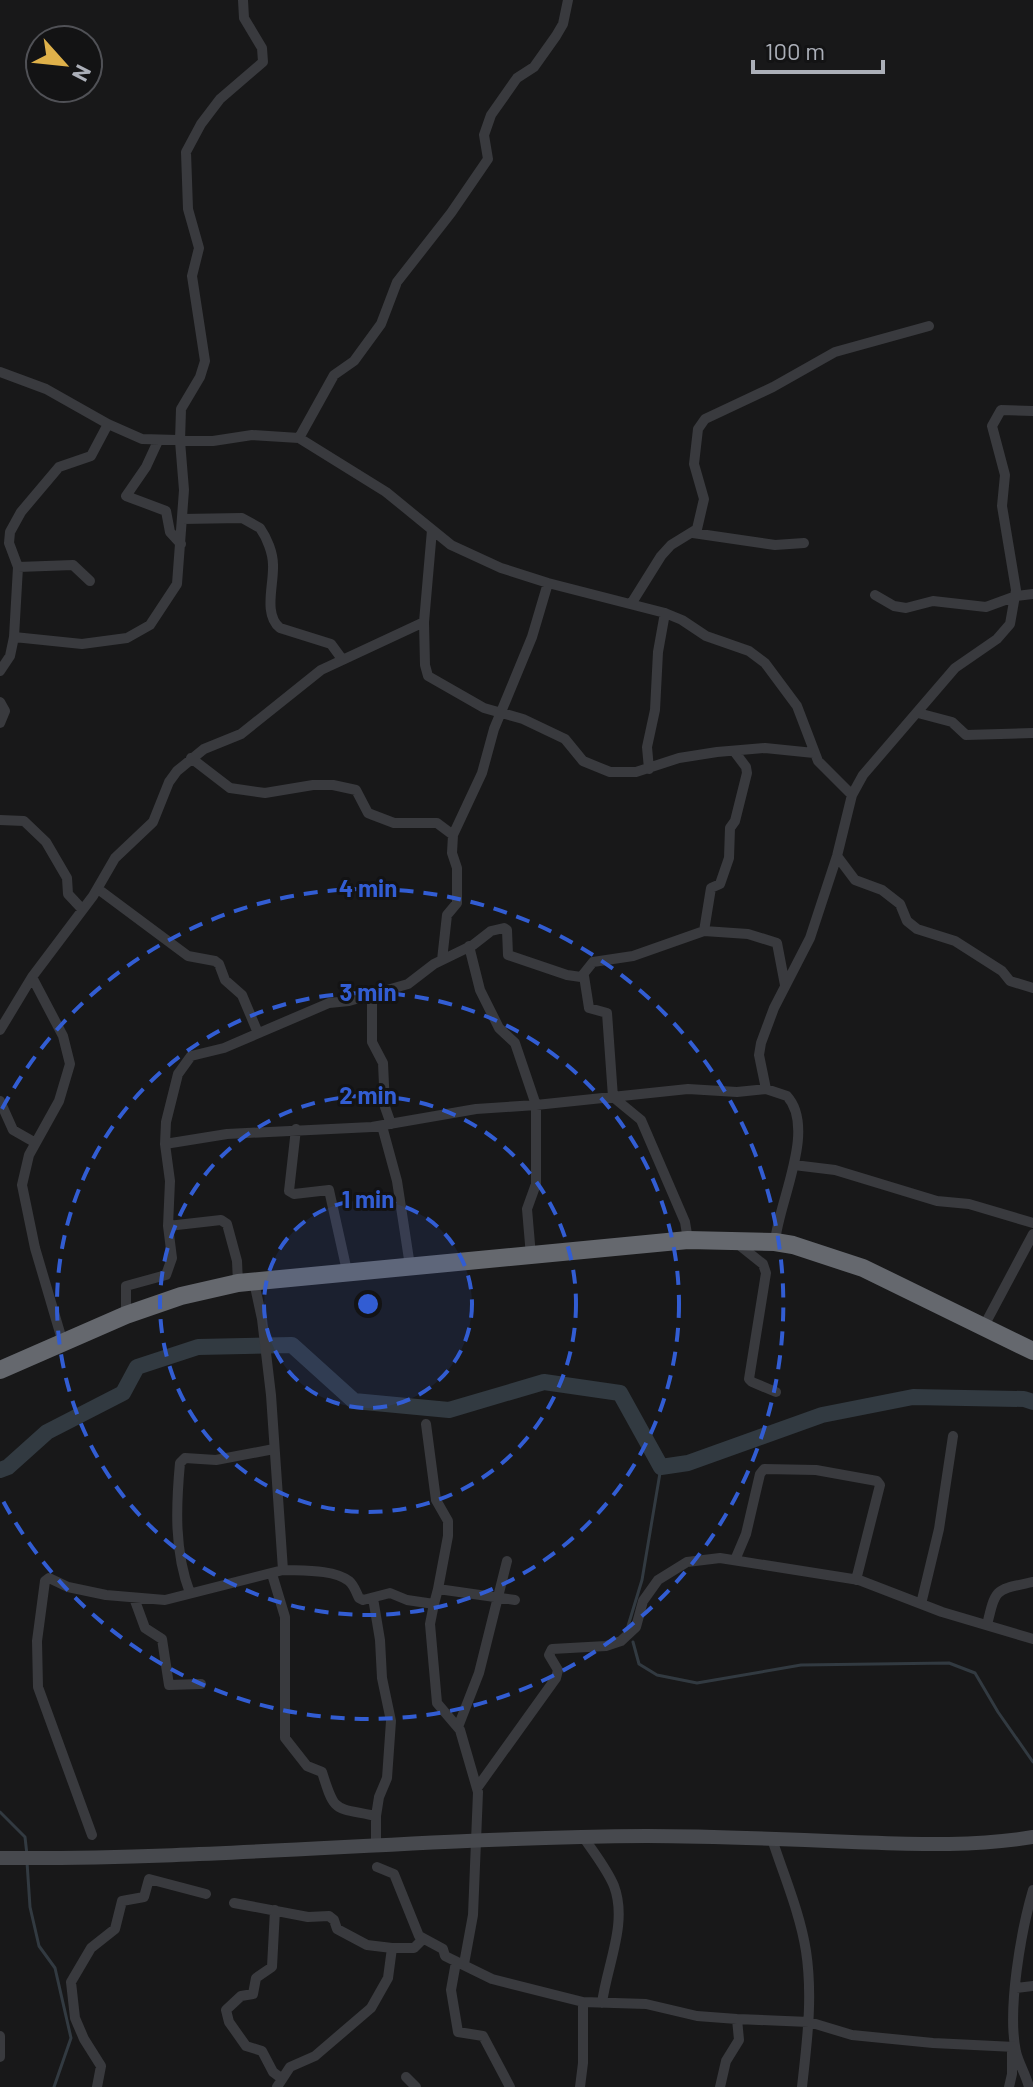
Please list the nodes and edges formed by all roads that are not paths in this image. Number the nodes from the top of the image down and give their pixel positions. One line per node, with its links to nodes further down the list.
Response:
1 (243, 0): 9 (street)
2 (568, 0): 7 (street)
3 (929, 326): 12 (street)
4 (0, 372): 6 (street)
5 (1033, 411): 21 (street)
6 (108, 424): 8 (street); 14 (street)
7 (299, 438): 9 (street); 11 (street)
8 (158, 441): 9 (street); 15 (street)
9 (180, 441): 10 (street)
10 (182, 519): 15 (street); 26 (street)
11 (432, 530): 18 (street); 24 (street)
12 (693, 533): 13 (street); 22 (street)
13 (804, 543)
14 (4, 544): 16 (street)
15 (181, 544): 25 (street)
16 (18, 567): 17 (street); 25 (street)
17 (90, 581)
18 (548, 583): 22 (street); 29 (street)
19 (1033, 594): 21 (street)
20 (875, 595): 21 (street)
21 (1016, 596): 30 (street)
22 (631, 604): 23 (street)
23 (665, 613): 34 (street); 36 (street)
24 (424, 622): 26 (street); 29 (street)
25 (14, 637): 27 (street)
26 (342, 659): 35 (street)
27 (0, 671)
28 (0, 702): 31 (street)
29 (501, 713): 36 (street); 39 (street)
30 (918, 713): 32 (street); 37 (street)
31 (0, 723)
32 (1033, 733)
33 (734, 751): 34 (street); 36 (street); 43 (street)
34 (814, 753): 37 (street)
35 (191, 758): 39 (street); 41 (street)
36 (649, 769)
37 (852, 795): 40 (street)
38 (0, 820): 42 (street)
39 (453, 835): 45 (street)
40 (837, 856): 48 (street); 49 (street)
41 (98, 889): 42 (street); 52 (street)
42 (82, 909): 47 (street)
43 (704, 931): 46 (street); 48 (street)
44 (469, 946): 45 (street); 46 (street); 56 (street)
45 (442, 960): 50 (street)
46 (584, 976): 54 (street)
47 (32, 977): 51 (street); 59 (street)
48 (785, 985): 53 (street)
49 (1033, 988)
50 (372, 995): 52 (street); 57 (street)
51 (1, 1026)
52 (258, 1033): 60 (street)
53 (766, 1089): 54 (street); 61 (street)
54 (613, 1097): 56 (street); 65 (street)
55 (0, 1101): 59 (street)
56 (536, 1105): 57 (street); 68 (street)
57 (386, 1125): 58 (street); 69 (street)
58 (296, 1129): 60 (street); 70 (street)
59 (34, 1142): 74 (street)
60 (165, 1144): 63 (street)
61 (794, 1165): 62 (street); 67 (street)
62 (1033, 1223)
63 (168, 1226): 71 (street); 72 (street)
64 (1033, 1234): 73 (street)
65 (688, 1240): 66 (highway); 68 (highway)
66 (734, 1241): 67 (highway); 77 (street)
67 (775, 1242): 73 (highway)
68 (531, 1256): 69 (highway)
69 (410, 1266): 70 (highway)
70 (347, 1271): 71 (highway)
71 (246, 1282): 72 (highway); 80 (street)
72 (126, 1315): 74 (highway)
73 (984, 1326): 75 (highway)
74 (63, 1343): 76 (highway)
75 (1033, 1351)
76 (0, 1370)
77 (776, 1392)
78 (426, 1424): 86 (street)
79 (953, 1436): 93 (street)
80 (274, 1449): 83 (street); 87 (street)
81 (735, 1560): 84 (street); 84 (street); 98 (street)
82 (507, 1561): 88 (street)
83 (277, 1572): 87 (street); 90 (street); 99 (street)
84 (856, 1580): 93 (street)
85 (1033, 1582): 94 (street)
86 (438, 1589): 88 (street); 92 (street)
87 (190, 1593): 89 (street)
88 (499, 1597): 91 (street); 97 (street)
89 (134, 1598): 96 (street); 100 (street)
90 (373, 1598): 92 (street); 99 (street)
91 (515, 1600)
92 (434, 1604): 97 (street)
93 (921, 1604): 94 (street)
94 (987, 1625): 95 (street)
95 (1033, 1639)
96 (201, 1684)
97 (458, 1727): 98 (street)
98 (477, 1788): 104 (street)
99 (376, 1816): 105 (street)
100 (92, 1835)
101 (1033, 1837): 103 (main road)
102 (584, 1838): 103 (main road); 104 (main road); 118 (street)
103 (772, 1839): 120 (street)
104 (477, 1842): 105 (main road); 114 (street)
105 (376, 1847): 106 (main road)
106 (0, 1858)
107 (377, 1867): 112 (street)
108 (1033, 1890): 116 (street)
109 (206, 1894): 126 (street)
110 (234, 1903): 111 (street)
111 (275, 1910): 113 (street); 125 (street)
112 (423, 1939): 113 (street); 114 (street)
113 (392, 1948): 125 (street)
114 (460, 1963): 117 (street); 128 (street)
115 (1033, 1986): 116 (street)
116 (1016, 1988): 122 (street)
117 (583, 2002): 118 (street); 129 (street)
118 (602, 2003): 119 (street)
119 (737, 2019): 120 (street); 130 (street)
120 (809, 2022): 122 (street); 131 (street)
121 (0, 2036): 123 (street)
122 (1013, 2047): 132 (street); 133 (street)
123 (0, 2057)
124 (406, 2077): 127 (street)
125 (279, 2083)
126 (97, 2087)
127 (416, 2087)
128 (510, 2087)
129 (580, 2087)
130 (720, 2087)
131 (802, 2087)
132 (1009, 2087)
133 (1029, 2087)

